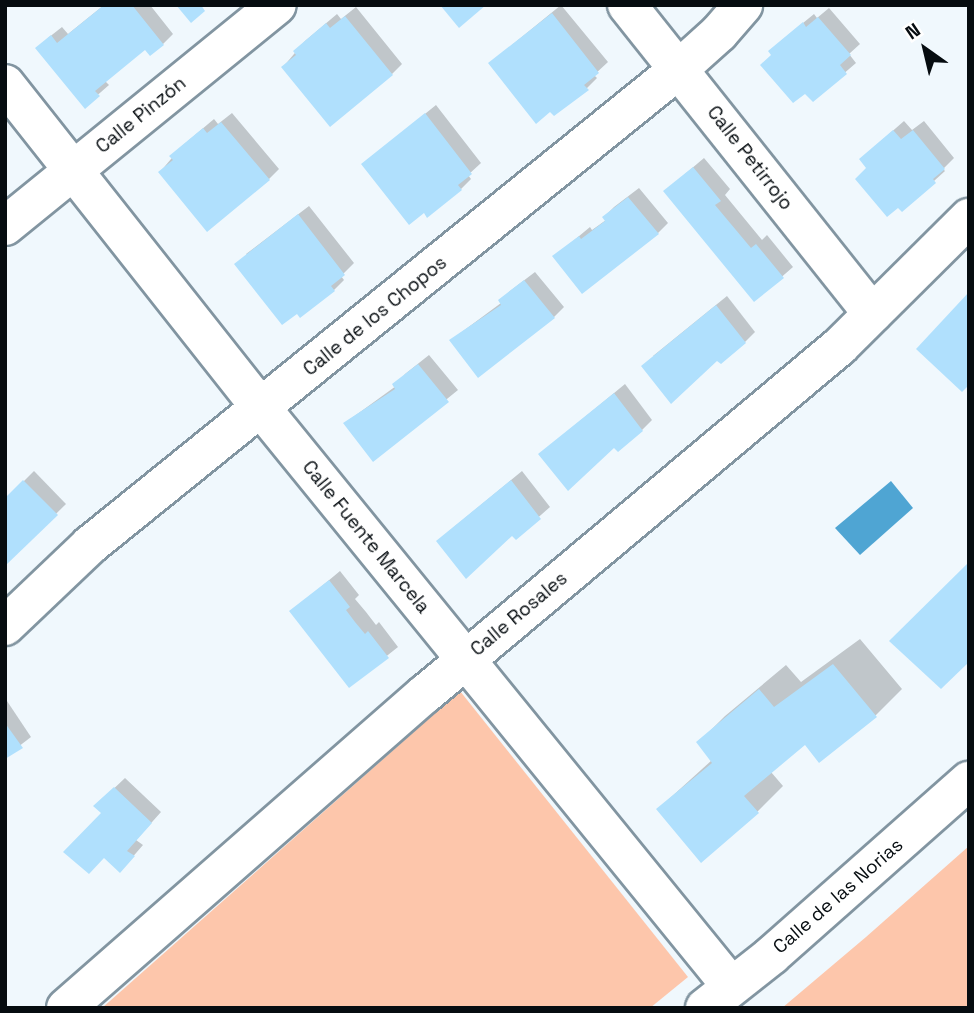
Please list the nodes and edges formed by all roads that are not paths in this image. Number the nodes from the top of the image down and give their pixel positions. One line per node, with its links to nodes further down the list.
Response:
1 (277, 5): 6 (street, Calle Pinzón)
2 (627, 5): 4 (street, Calle Petirrojo)
3 (743, 5): 4 (street, Calle de los Chopos)
4 (679, 69): 9 (street, Calle Petirrojo); 10 (street, Calle de los Chopos)
5 (5, 84): 6 (street, Calle Fuente Marcela)
6 (73, 170): 8 (street, Calle Pinzón); 10 (street, Calle Fuente Marcela)
7 (969, 218): 9 (street, Calle Rosales)
8 (5, 226)
9 (872, 313): 12 (street, Calle Rosales)
10 (262, 409): 11 (street, Calle de los Chopos); 12 (street, Calle Fuente Marcela)
11 (5, 626)
12 (465, 660): 14 (street, Calle Fuente Marcela); 15 (street, Calle Rosales)
13 (969, 781): 14 (street, Calle de las Norias)
14 (718, 997)
15 (66, 1008)

